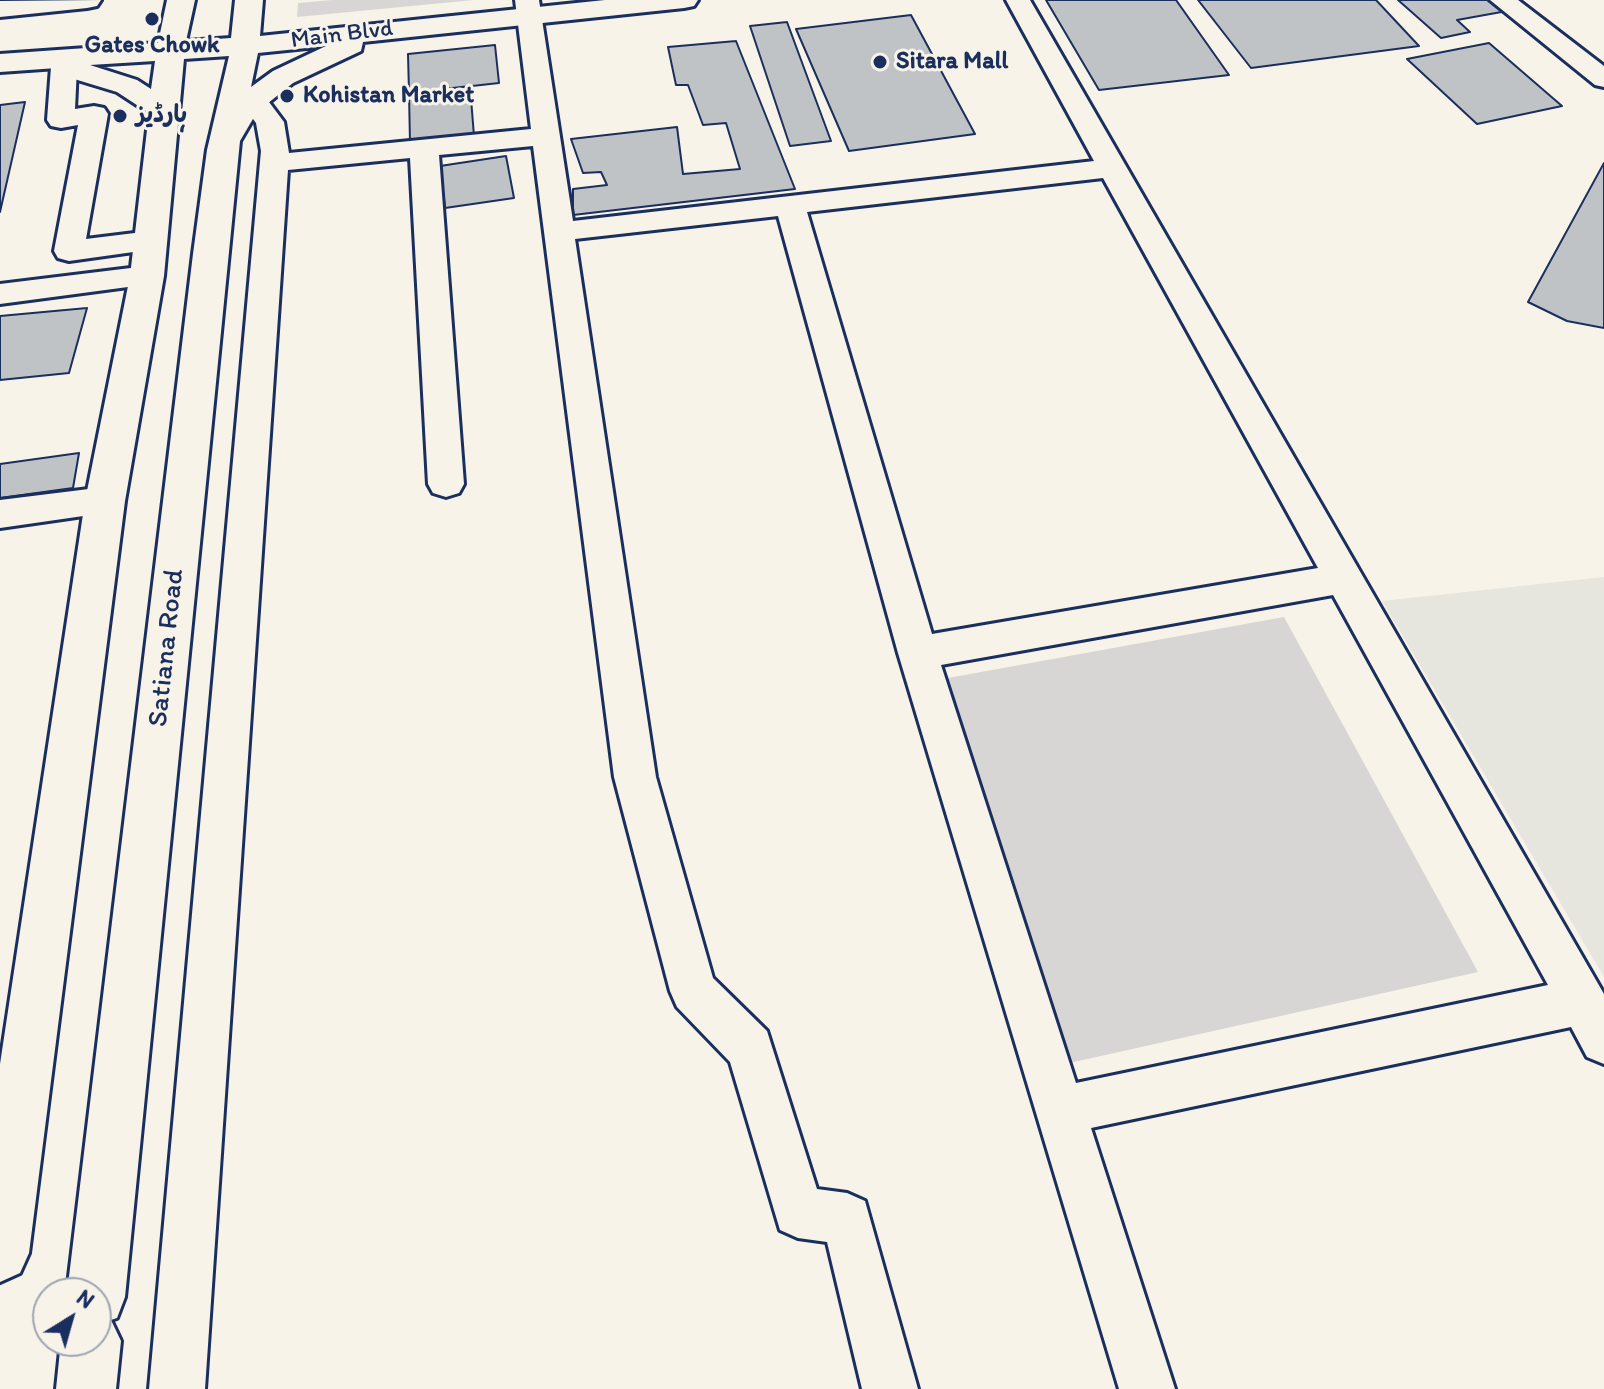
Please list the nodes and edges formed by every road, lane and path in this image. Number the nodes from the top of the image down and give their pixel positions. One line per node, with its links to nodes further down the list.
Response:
1 (87, 0): 8 (main road)
2 (181, 0): 11 (main road)
3 (249, 0): 10 (main road, Satiana Road)
4 (684, 0): 7 (main road, Main Blvd)
5 (1018, 0): 21 (street)
6 (1502, 0): 14 (street)
7 (529, 7): 9 (main road, Main Blvd); 17 (street)
8 (0, 9)
9 (382, 30): 10 (main road, Main Blvd); 15 (main road)
10 (245, 46): 11 (main road, Main Blvd); 19 (main road, Satiana Road)
11 (170, 52): 12 (main road, Main Blvd); 16 (main road)
12 (12, 61): 13 (main road)
13 (64, 67): 16 (main road); 24 (street)
14 (1604, 79)
15 (253, 100): 19 (main road); 20 (street)
16 (166, 111): 24 (main road)
17 (545, 136): 18 (street); 23 (street)
18 (424, 148): 20 (street); 26 (street)
19 (223, 150): 34 (main road, Satiana Road)
20 (274, 163): 37 (street)
21 (1111, 168): 22 (street); 29 (street)
22 (790, 206): 23 (street); 30 (street)
23 (557, 232): 38 (street)
24 (149, 258): 25 (street); 27 (main road)
25 (0, 294)
26 (446, 484)
27 (105, 501): 28 (street); 33 (main road)
28 (0, 514)
29 (1342, 579): 30 (street); 31 (street)
30 (918, 653): 32 (street)
31 (1593, 1021): 32 (street)
32 (1062, 1110): 39 (street)
33 (0, 1253)
34 (98, 1277)
35 (89, 1357): 36 (main road)
36 (86, 1389)
37 (177, 1389)
38 (890, 1389)
39 (1147, 1389)

